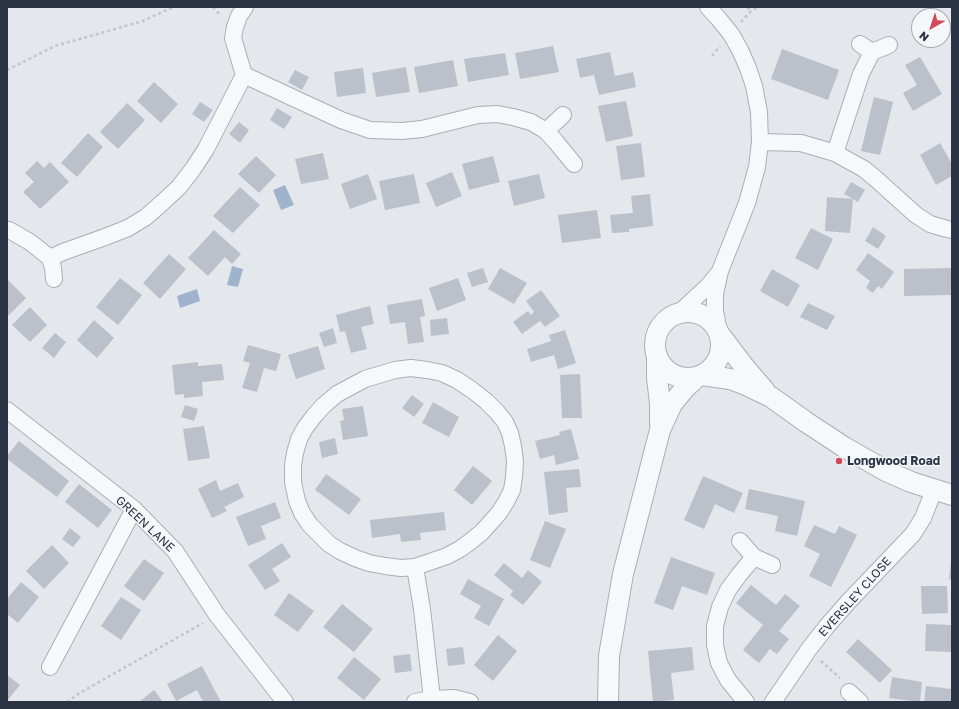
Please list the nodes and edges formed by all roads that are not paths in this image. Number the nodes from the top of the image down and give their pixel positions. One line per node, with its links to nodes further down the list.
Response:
1 (245, 7): 4 (street)
2 (708, 7): 7 (street)
3 (889, 45): 8 (street)
4 (244, 75): 6 (street); 12 (street)
5 (563, 115): 6 (street)
6 (546, 131): 9 (street)
7 (760, 142): 8 (street); 13 (street)
8 (835, 153): 11 (street)
9 (574, 164)
10 (9, 230): 12 (street)
11 (952, 230)
12 (50, 258): 14 (street)
13 (720, 271): 15 (street); 16 (street)
14 (54, 279)
15 (680, 312): 16 (street); 17 (street)
16 (720, 334): 18 (street); 19 (street)
17 (657, 355): 18 (street); 21 (street)
18 (699, 376): 19 (street); 21 (street)
19 (771, 397): 22 (street)
20 (7, 410): 23 (street, GREEN LANE)
21 (660, 430): 33 (street)
22 (943, 493): 35 (street, EVERSLEY CLOSE)
23 (134, 509): 28 (street); 30 (street, GREEN LANE)
24 (740, 541): 25 (street)
25 (754, 557): 26 (street); 34 (street)
26 (772, 565)
27 (415, 567): 27 (street); 29 (street)
28 (50, 667)
29 (432, 699): 31 (street); 32 (street)
30 (285, 702)
31 (416, 702)
32 (470, 702)
33 (608, 702)
34 (746, 702)
35 (772, 702)

